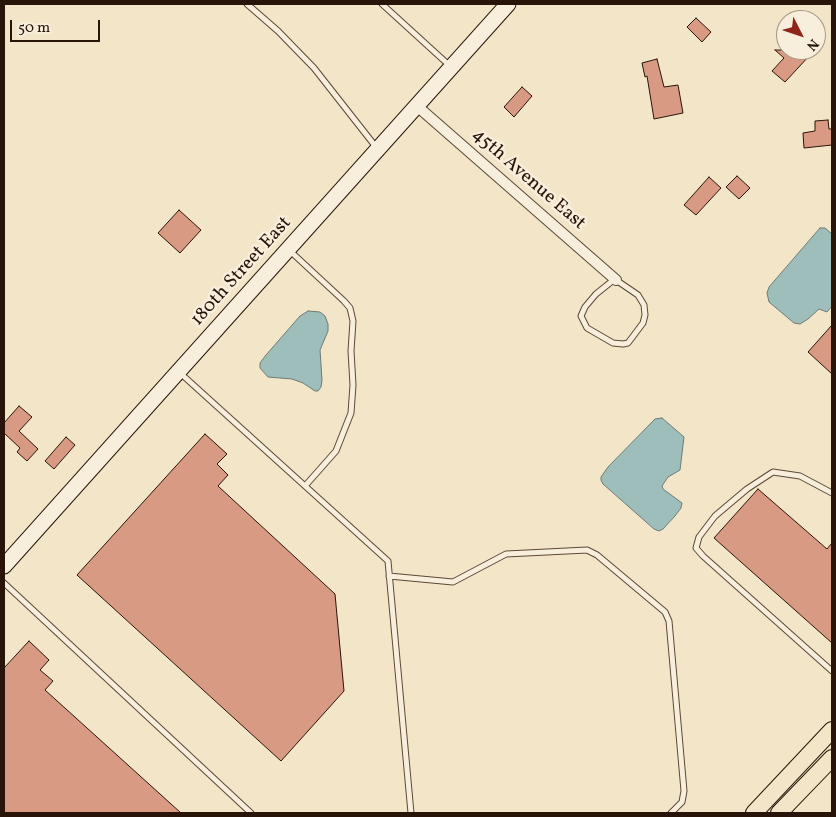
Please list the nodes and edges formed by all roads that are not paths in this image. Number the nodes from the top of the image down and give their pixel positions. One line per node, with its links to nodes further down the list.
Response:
1 (247, 4): 6 (lane)
2 (382, 4): 4 (lane)
3 (508, 4): 4 (street, 180th Street East)
4 (452, 67): 5 (street, 180th Street East)
5 (417, 106): 6 (street, 180th Street East); 8 (street, 45th Avenue East)
6 (378, 150): 7 (street, 180th Street East)
7 (288, 250): 9 (street, 180th Street East); 10 (lane)
8 (616, 280): 8 (lane)
9 (179, 372): 10 (lane); 12 (street, 180th Street East)
10 (305, 486): 13 (lane)
11 (832, 493): 15 (lane)
12 (4, 566)
13 (389, 576): 19 (lane); 20 (lane)
14 (4, 583): 18 (lane)
15 (832, 671)
16 (832, 730): 21 (main road)
17 (832, 758): 22 (main road)
18 (252, 813)
19 (411, 813)
20 (671, 813)
21 (754, 813)
22 (779, 813)

